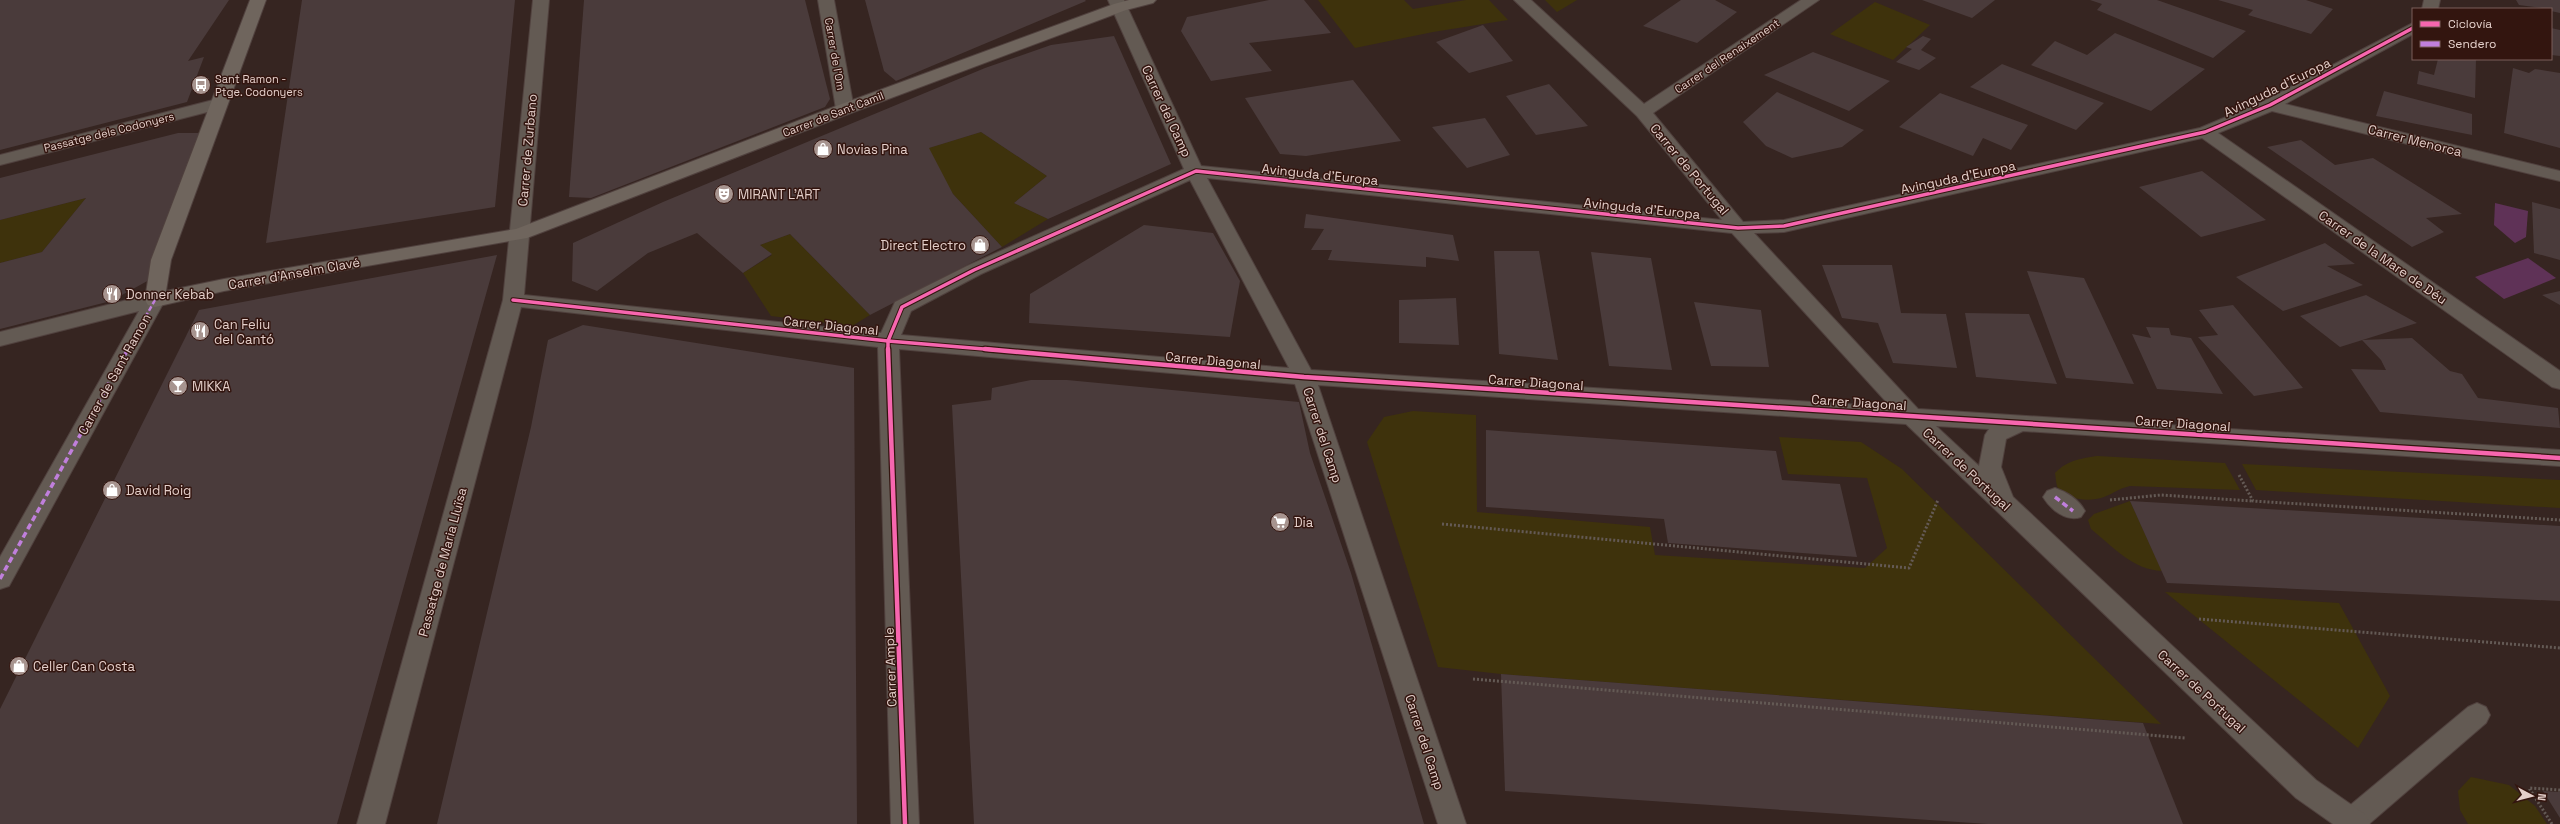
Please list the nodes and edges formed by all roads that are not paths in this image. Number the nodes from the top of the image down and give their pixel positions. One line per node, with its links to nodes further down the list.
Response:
1 (258, 0): 9 (street, Carrer de Sant Ramon)
2 (542, 0): 18 (street, Carrer de Zurbano)
3 (826, 0): 11 (street, Carrer de l'Om)
4 (1148, 0): 7 (street, Carrer de Sant Camil)
5 (1522, 0): 12 (street, Carrer de Portugal)
6 (1811, 0): 12 (street, Carrer del Renaixement)
7 (1118, 4): 11 (street, Carrer de Sant Camil); 15 (street, Carrer del Camp)
8 (2412, 29): 10 (street, Avinguda d'Europa)
9 (218, 104): 14 (street, Passatge dels Codonyers); 19 (street, Carrer de Sant Ramon)
10 (2270, 105): 13 (street, Avinguda d'Europa); 16 (street, Carrer Menorca)
11 (845, 109): 18 (street, Carrer de Sant Camil)
12 (1643, 112): 17 (street, Carrer de Portugal)
13 (2205, 132): 17 (street, Avinguda d'Europa); 24 (street, Carrer de la Mare de Déu)
14 (0, 160)
15 (1196, 170): 17 (street, Avinguda d'Europa); 22 (street); 23 (street, Carrer del Camp)
16 (2560, 176)
17 (1738, 228): 25 (street, Carrer de Portugal)
18 (520, 234): 19 (street, Carrer d'Anselm Clavé); 20 (street, Carrer de Zurbano)
19 (154, 300): 21 (street, Carrer d'Anselm Clavé); 29 (street, Carrer de Sant Ramon)
20 (513, 300): 22 (street, Carrer Diagonal); 32 (street, Passatge de Maria Lluïsa)
21 (0, 339)
22 (888, 341): 23 (street, Carrer Diagonal); 33 (street, Carrer Ample)
23 (1304, 377): 25 (street, Carrer Diagonal); 34 (street, Carrer del Camp)
24 (2560, 382)
25 (1911, 415): 26 (street, Carrer Diagonal); 28 (street, Carrer de Portugal)
26 (2021, 423): 27 (street, Carrer Diagonal); 28 (street)
27 (2560, 458)
28 (2003, 503): 31 (street, Carrer de Portugal)
29 (0, 579)
30 (2477, 715): 31 (street)
31 (2354, 823)
32 (371, 824)
33 (905, 824)
34 (1452, 824)

